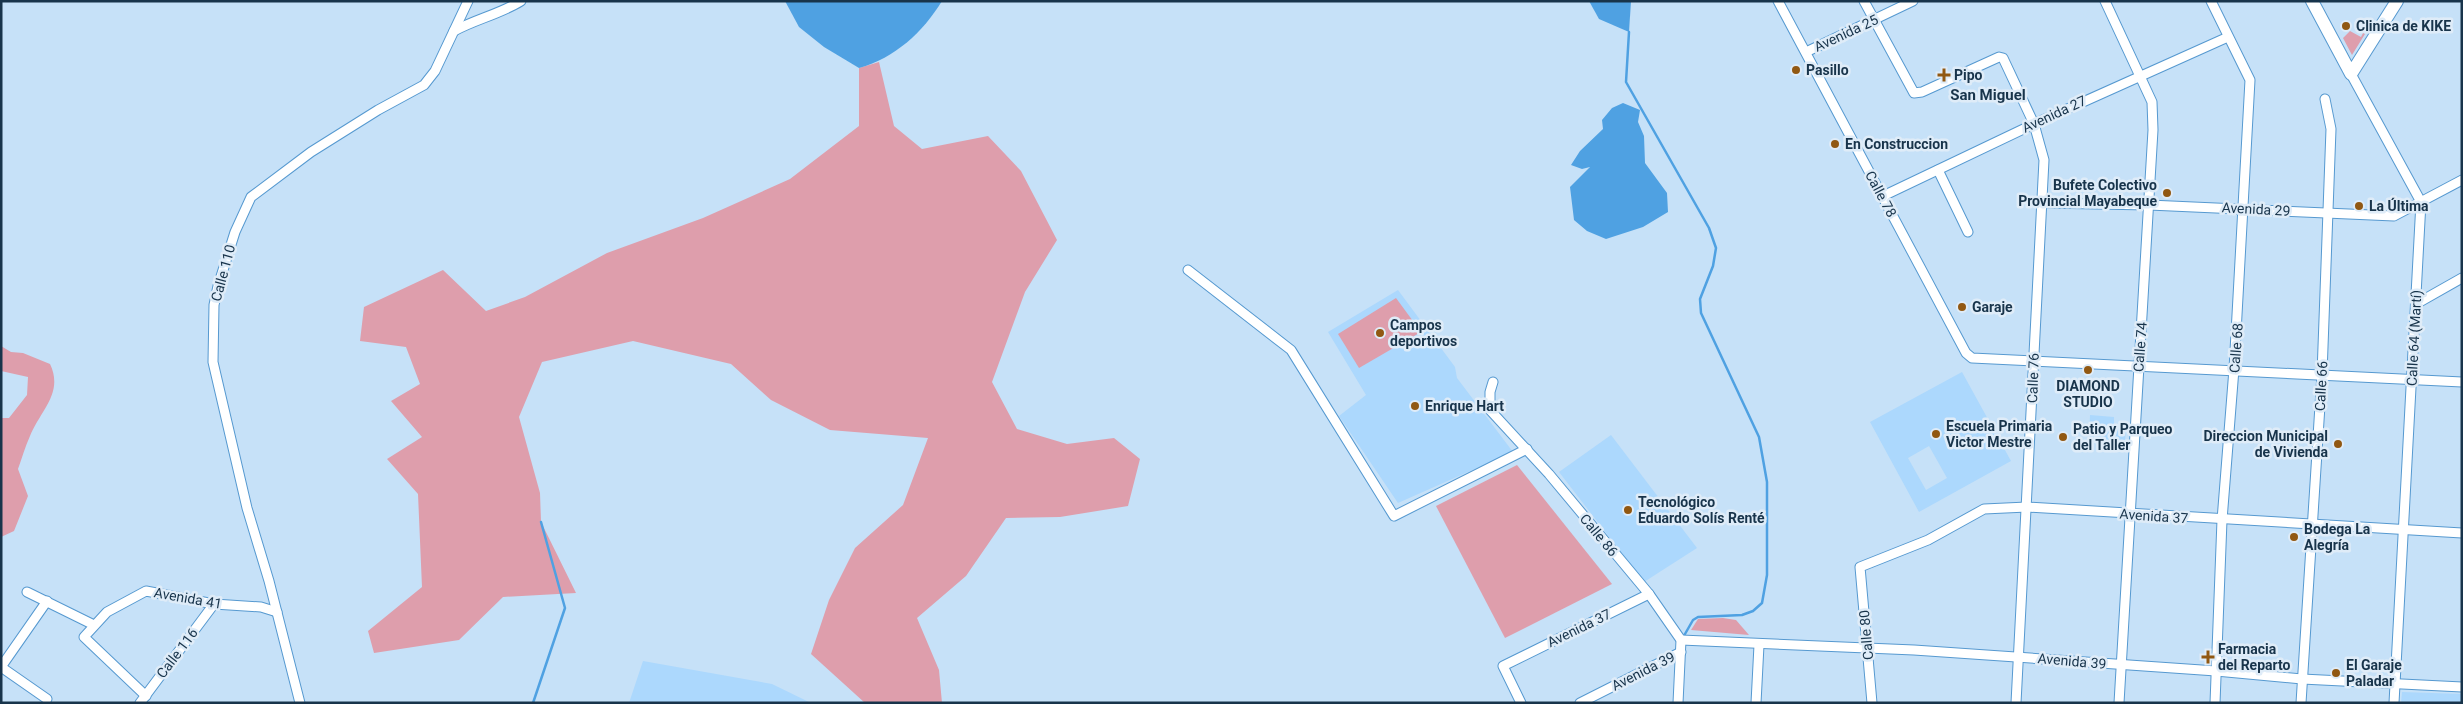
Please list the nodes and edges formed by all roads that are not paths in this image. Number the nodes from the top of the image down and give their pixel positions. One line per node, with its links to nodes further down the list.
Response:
1 (468, 1): 11 (street, Calle 110)
2 (521, 1): 11 (street)
3 (1778, 1): 13 (street, Calle 78)
4 (1864, 1): 10 (street)
5 (1913, 1): 10 (street, Avenida 25)
6 (2105, 1): 15 (street, Calle 74)
7 (2212, 1): 12 (street, Calle 68)
8 (2312, 1): 14 (street)
9 (2397, 1): 14 (street)
10 (1874, 20): 13 (street, Avenida 25); 17 (street, Calle 76)
11 (454, 31): 49 (street, Calle 110)
12 (2228, 37): 15 (street, Avenida 27); 24 (street, Calle 68)
13 (1806, 52): 20 (street, Calle 78)
14 (2351, 74): 21 (street)
15 (2140, 75): 17 (street, Avenida 27); 23 (street, Calle 74)
16 (2325, 99): 25 (street, Calle 66)
17 (2034, 124): 18 (street, Avenida 27); 22 (street, Calle 76)
18 (1938, 170): 20 (street, Avenida 27); 26 (street)
19 (2462, 180): 21 (street, Avenida 29)
20 (1883, 196): 30 (street, Calle 78)
21 (2421, 202): 25 (street, Avenida 29); 29 (street, Calle 64 (Martí))
22 (2042, 203): 23 (street, Avenida 29); 30 (street, Calle 76)
23 (2149, 204): 24 (street, Avenida 29); 31 (street, Calle 74)
24 (2244, 208): 25 (street, Avenida 29); 32 (street, Calle 68)
25 (2328, 213): 33 (street, Calle 66)
26 (1968, 232)
27 (1188, 270): 37 (street)
28 (2462, 278): 29 (street)
29 (2416, 304): 34 (street, Calle 64 (Martí))
30 (2033, 362): 31 (street); 38 (street, Calle 76)
31 (2138, 366): 32 (street); 39 (street, Calle 74)
32 (2234, 369): 33 (street); 40 (street, Calle 68)
33 (2322, 374): 34 (street); 41 (street, Calle 66)
34 (2412, 379): 36 (street); 42 (street, Calle 64 (Martí))
35 (1493, 382): 37 (street, Calle 86)
36 (2462, 382)
37 (1527, 449): 46 (street, Calle 86)
38 (2026, 507): 39 (street, Avenida 37); 44 (street, Avenida 37); 55 (street, Calle 76)
39 (2130, 514): 40 (street, Avenida 37); 56 (street, Calle 74)
40 (2222, 520): 41 (street, Avenida 37); 58 (street, Calle 68)
41 (2312, 525): 42 (street, Avenida 37); 59 (street, Calle 66)
42 (2404, 531): 43 (street, Avenida 37); 60 (street, Calle 64 (Martí))
43 (2462, 533)
44 (1860, 567): 53 (street, Calle 80)
45 (27, 592): 47 (street)
46 (1649, 594): 51 (street, Calle 86); 65 (street, Avenida 37)
47 (47, 601): 50 (street); 57 (street)
48 (214, 604): 49 (street, Avenida 41); 50 (street, Avenida 41); 63 (street, Calle 116)
49 (277, 612): 64 (street, Calle 110)
50 (94, 625): 63 (street, Avenida 41)
51 (1681, 640): 52 (street, Avenida 39); 54 (street)
52 (1759, 645): 53 (street, Avenida 39); 68 (street)
53 (1867, 648): 55 (street, Avenida 39); 69 (street, Calle 80)
54 (1680, 652): 66 (street, Avenida 39); 67 (street)
55 (2020, 657): 56 (street, Avenida 39); 70 (street, Calle 76)
56 (2121, 665): 58 (street, Avenida 39); 71 (street, Calle 74)
57 (1, 667): 62 (street)
58 (2216, 671): 59 (street, Avenida 39); 72 (street, Calle 68)
59 (2302, 679): 60 (street, Avenida 39); 73 (street, Calle 66)
60 (2395, 684): 61 (street, Avenida 39); 74 (street, Calle 64 (Martí))
61 (2462, 686)
62 (46, 698)
63 (143, 699)
64 (300, 703)
65 (1521, 703)
66 (1580, 703)
67 (1678, 703)
68 (1756, 703)
69 (1872, 703)
70 (2016, 703)
71 (2119, 703)
72 (2215, 703)
73 (2301, 703)
74 (2394, 703)

